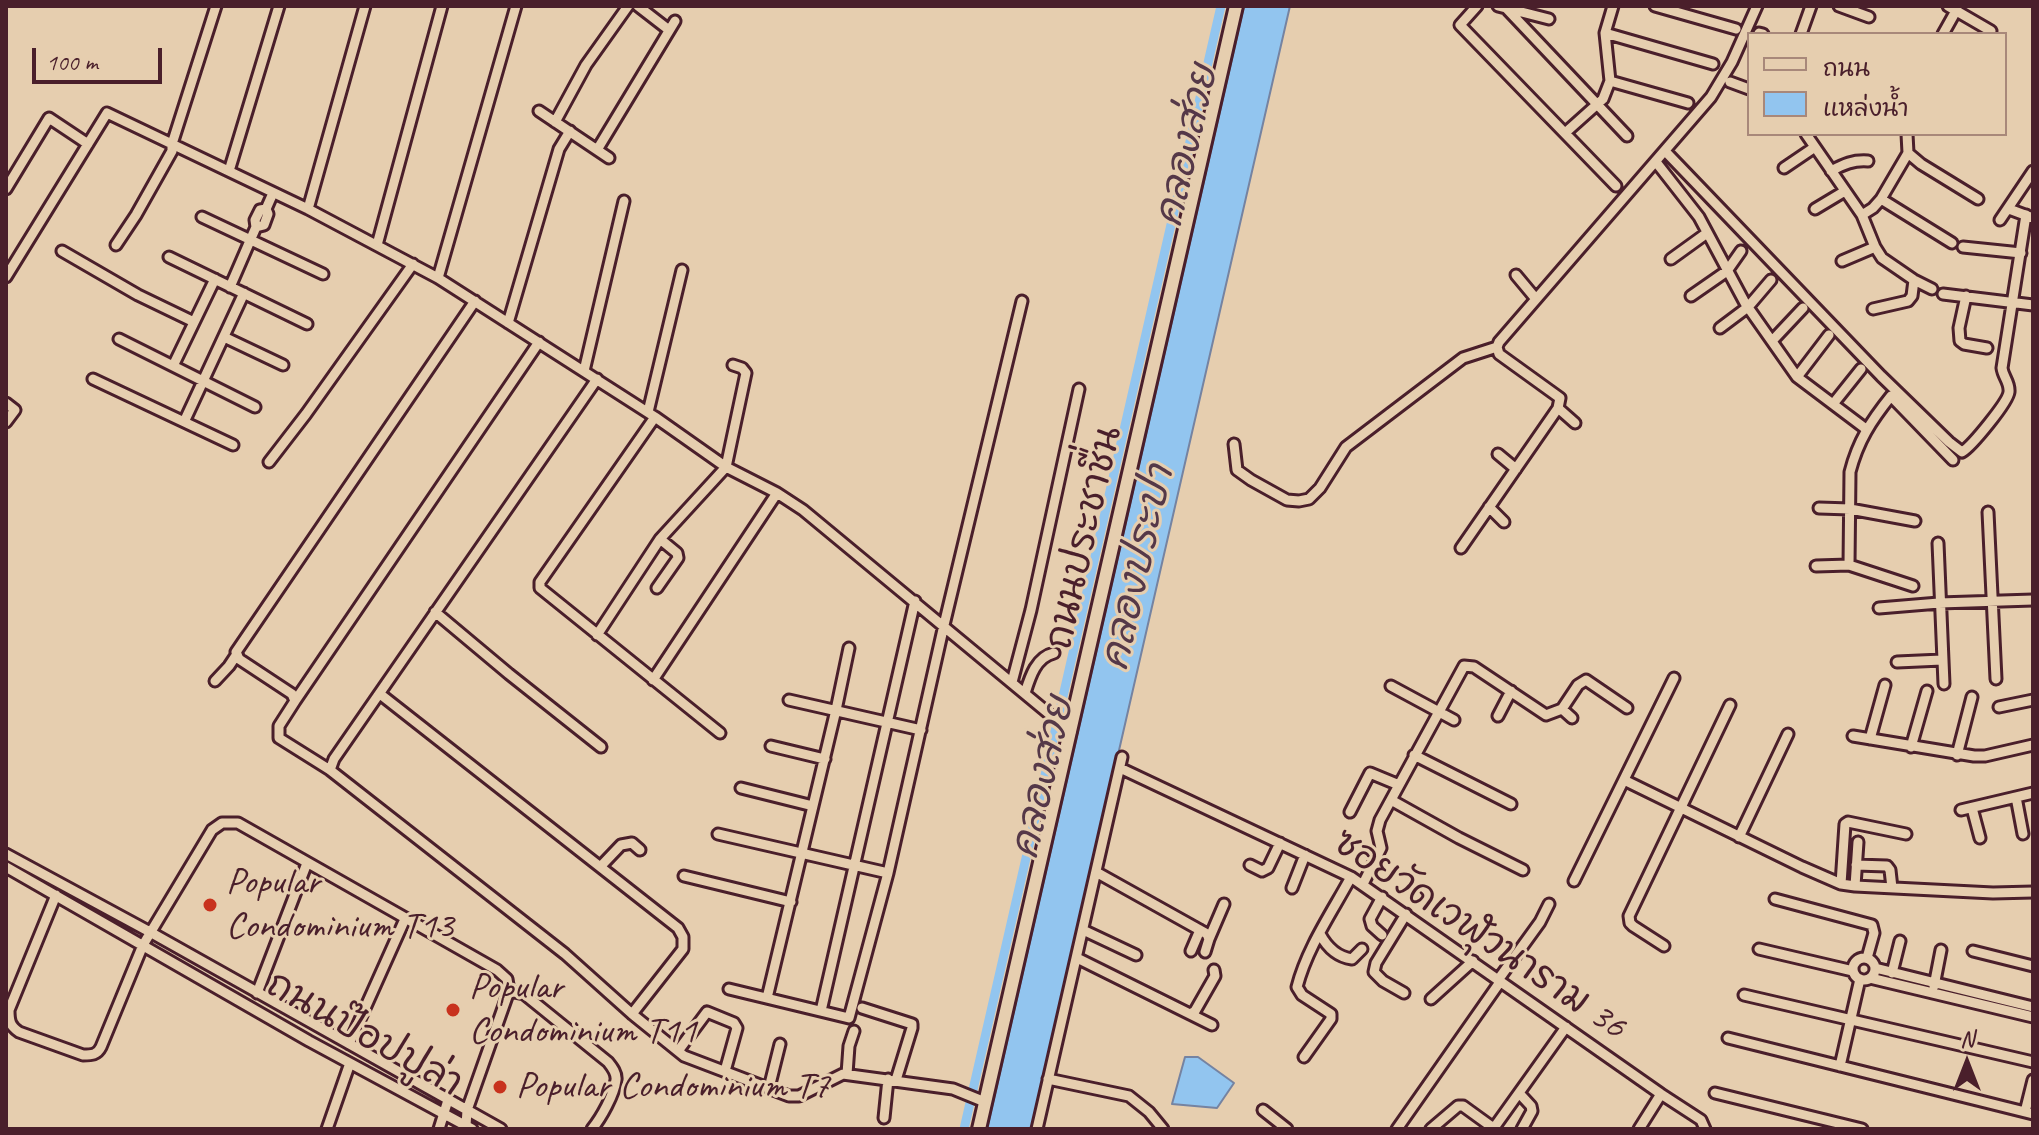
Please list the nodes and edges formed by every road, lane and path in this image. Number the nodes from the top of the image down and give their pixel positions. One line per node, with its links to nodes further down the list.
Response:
1 (216, 6): 38 (street)
2 (279, 6): 47 (street)
3 (365, 6): 57 (street)
4 (442, 6): 67 (street)
5 (516, 6): 81 (street)
6 (628, 6): 31 (street)
7 (638, 6): 40 (street)
8 (1236, 6): 187 (street, ถนนประชาชื่น)
9 (1477, 6): 33 (street)
10 (1613, 6): 23 (street)
11 (1655, 6): 19 (street)
12 (1757, 6): 41 (street)
13 (1811, 6): 21 (street)
14 (1839, 6): 17 (street)
15 (1502, 7): 18 (street); 29 (street)
16 (1954, 8): 20 (street); 22 (street)
17 (1869, 17)
18 (1549, 19)
19 (1736, 29)
20 (1991, 31)
21 (1802, 32)
22 (1944, 32)
23 (1605, 33): 24 (street); 25 (street)
24 (1713, 64)
25 (1610, 81): 28 (street); 29 (street)
26 (1730, 82): 27 (street)
27 (1747, 88)
28 (1688, 103)
29 (1597, 105): 33 (street); 34 (street)
30 (539, 111): 31 (street)
31 (555, 122): 32 (street)
32 (570, 131): 40 (street); 100 (street)
33 (1565, 133): 50 (street)
34 (1627, 136)
35 (1807, 136): 39 (street)
36 (1907, 136): 42 (street)
37 (88, 144): 38 (street); 51 (street); 80 (street)
38 (172, 144): 47 (street); 66 (street)
39 (1815, 147): 46 (street); 48 (street)
40 (597, 150): 43 (street)
41 (1665, 151): 45 (street); 94 (street)
42 (1908, 153): 54 (street); 55 (street)
43 (609, 158)
44 (1868, 161): 48 (street)
45 (1656, 162): 64 (street); 91 (street)
46 (1784, 168)
47 (229, 171): 53 (street)
48 (1831, 171): 52 (street)
49 (2033, 171): 59 (street)
50 (1616, 186)
51 (6, 189)
52 (1845, 191): 58 (street); 60 (street)
53 (273, 193): 57 (street); 65 (street)
54 (1881, 199): 60 (street); 71 (street)
55 (1978, 199)
56 (624, 201): 114 (street)
57 (308, 209): 67 (street)
58 (1815, 209)
59 (2009, 209): 62 (street); 63 (street)
60 (1862, 215): 68 (street)
61 (202, 217): 65 (street)
62 (2030, 217): 71 (street)
63 (2000, 220)
64 (1707, 233): 73 (street); 77 (street)
65 (251, 240): 78 (street); 85 (street)
66 (116, 245)
67 (377, 245): 75 (street)
68 (1875, 247): 74 (street); 84 (street)
69 (62, 251): 99 (street)
70 (1741, 251): 77 (street)
71 (2021, 253): 94 (street)
72 (169, 257): 82 (street)
73 (1671, 259)
74 (1842, 261)
75 (413, 264): 81 (street); 132 (street)
76 (682, 270): 124 (street)
77 (1727, 271): 89 (street); 96 (street)
78 (323, 274)
79 (1516, 275): 91 (street)
80 (6, 277)
81 (438, 278): 92 (street)
82 (215, 279): 85 (street); 99 (street)
83 (1771, 280): 96 (street)
84 (1914, 280): 86 (street); 98 (street)
85 (230, 287): 87 (street)
86 (1932, 289)
87 (244, 293): 101 (street); 104 (street)
88 (1943, 294): 90 (street)
89 (1691, 296)
90 (1966, 296): 94 (street); 109 (street)
91 (1536, 299): 108 (street)
92 (475, 301): 100 (street); 158 (street)
93 (1022, 301): 154 (street)
94 (2014, 302): 95 (street)
95 (2033, 305)
96 (1748, 307): 102 (street); 106 (street)
97 (1803, 308): 106 (street)
98 (1873, 309)
99 (194, 322): 112 (street)
100 (508, 323): 107 (street)
101 (307, 324)
102 (1720, 328)
103 (1829, 335): 115 (street)
104 (224, 337): 110 (street); 118 (street)
105 (119, 339): 112 (street)
106 (1772, 341): 115 (street)
107 (539, 342): 114 (street); 176 (street)
108 (1497, 347): 123 (street); 129 (street)
109 (1987, 348)
110 (283, 365)
111 (733, 365): 133 (street)
112 (173, 366): 118 (street)
113 (1861, 369): 121 (street)
114 (584, 371): 117 (street)
115 (1797, 377): 121 (street)
116 (93, 379): 126 (street)
117 (597, 379): 124 (street); 153 (street)
118 (203, 381): 122 (street); 126 (street)
119 (1079, 389): 165 (street)
120 (6, 403): 125 (street)
121 (1833, 404): 128 (street)
122 (255, 407)
123 (1558, 408): 127 (street); 135 (street)
124 (651, 414): 133 (street); 155 (street)
125 (6, 422)
126 (184, 422): 130 (street)
127 (1575, 423)
128 (1866, 429): 131 (street); 137 (street)
129 (1234, 444)
130 (233, 445)
131 (1953, 460)
132 (269, 462)
133 (726, 467): 134 (street); 141 (street)
134 (777, 493): 149 (street); 163 (street)
135 (1489, 507): 140 (street); 143 (street)
136 (1819, 508): 137 (street)
137 (1850, 509): 139 (street); 144 (street)
138 (1988, 512): 150 (street)
139 (1915, 521)
140 (1504, 522)
141 (660, 539): 147 (street); 155 (street)
142 (1938, 543): 151 (street)
143 (1461, 548)
144 (1849, 565): 145 (street); 146 (street)
145 (1816, 566)
146 (1913, 586)
147 (657, 588)
148 (2033, 600): 150 (street)
149 (915, 601): 154 (street); 186 (street)
150 (1992, 601): 151 (street); 162 (street)
151 (1939, 603): 152 (street); 159 (street)
152 (1879, 608)
153 (435, 612): 172 (street); 195 (street)
154 (944, 625): 165 (street); 188 (street)
155 (597, 635): 163 (street)
156 (849, 648): 181 (street)
157 (1054, 653): 171 (street)
158 (237, 654): 164 (street); 176 (street)
159 (1942, 660): 160 (street); 166 (street)
160 (1897, 662)
161 (1674, 678): 201 (street)
162 (1996, 679)
163 (653, 680): 189 (street)
164 (215, 681)
165 (1012, 682): 171 (street)
166 (1944, 684)
167 (1885, 685): 192 (street)
168 (1391, 686): 182 (street)
169 (1511, 691): 180 (street); 182 (street); 183 (street)
170 (1927, 691): 196 (street)
171 (1025, 693): 187 (street)
172 (380, 694): 200 (street); 228 (street)
173 (1972, 697): 198 (street)
174 (789, 700): 181 (street)
175 (2033, 700): 178 (street)
176 (295, 701): 200 (street)
177 (1730, 705): 209 (street)
178 (1999, 707)
179 (1627, 708): 180 (street)
180 (1562, 709): 184 (street)
181 (836, 710): 186 (street); 199 (street)
182 (1438, 711): 185 (street); 197 (street)
183 (1498, 716)
184 (1572, 718)
185 (1454, 720)
186 (888, 722): 188 (street); 225 (street)
187 (1072, 726): 310 (street, ถนนประชาชื่น)
188 (921, 730): 232 (street)
189 (720, 733)
190 (1788, 734): 216 (street)
191 (1853, 736): 192 (street)
192 (1870, 739): 196 (street)
193 (2033, 745): 198 (street)
194 (771, 746): 199 (street)
195 (601, 747)
196 (1911, 747): 198 (street)
197 (1414, 755): 202 (street); 207 (street)
198 (1957, 755)
199 (825, 759): 208 (street)
200 (330, 770): 285 (street)
201 (1624, 780): 209 (street); 235 (street)
202 (1399, 785): 206 (street); 212 (street)
203 (741, 788): 208 (street)
204 (2033, 793): 205 (street)
205 (2016, 797): 210 (street); 215 (street)
206 (1391, 800): 230 (street); 236 (street)
207 (1511, 804)
208 (813, 806): 221 (street)
209 (1680, 808): 216 (street); 258 (street)
210 (1972, 808): 211 (street); 217 (street)
211 (1961, 810)
212 (1350, 812)
213 (718, 834): 221 (street)
214 (1906, 834): 237 (street)
215 (2023, 834)
216 (1739, 837): 237 (street)
217 (1980, 838)
218 (1858, 842): 227 (street)
219 (1280, 843): 223 (street, ซอยวัดเวฬุวนาราม 36); 226 (street); 231 (street, ซอยวัดเวฬุวนาราม 36)
220 (640, 850): 228 (street)
221 (802, 852): 225 (street); 245 (street)
222 (6, 854): 252 (street, ถนนป๊อปปูล่า)
223 (1305, 855): 234 (street, ซอยวัดเวฬุวนาราม 36); 239 (street)
224 (307, 863): 249 (street); 252 (street); 277 (street)
225 (855, 864): 232 (street); 284 (street)
226 (1250, 865)
227 (1856, 865): 238 (street); 240 (street)
228 (601, 866): 285 (street)
229 (6, 867): 242 (street, ถนนป๊อปปูล่า)
230 (1523, 870)
231 (1096, 872): 250 (street); 251 (street)
232 (888, 873): 284 (street)
233 (684, 876): 245 (street)
234 (1351, 877): 236 (street, ซอยวัดเวฬุวนาราม 36); 253 (street)
235 (1574, 881)
236 (1363, 884): 243 (street, ซอยวัดเวฬุวนาราม 36)
237 (1841, 884): 238 (street)
238 (1855, 886): 240 (street)
239 (1292, 888)
240 (1892, 888): 241 (street)
241 (2033, 892)
242 (56, 895): 257 (street, ถนนป๊อปปูล่า); 257 (street)
243 (1382, 897): 248 (street, ซอยวัดเวฬุวนาราม 36); 254 (street)
244 (1775, 899): 267 (street)
245 (791, 902): 280 (street)
246 (1224, 904): 255 (street)
247 (1549, 904): 273 (street)
248 (1406, 914): 268 (street, ซอยวัดเวฬุวนาราม 36); 278 (street)
249 (405, 919): 276 (street); 293 (street)
250 (1083, 930): 265 (street); 266 (street)
251 (1200, 930): 255 (street); 262 (street)
252 (150, 932): 257 (street); 277 (street, ถนนป๊อปปูล่า)
253 (1320, 934): 259 (street); 296 (street)
254 (1382, 935)
255 (1209, 939): 264 (street)
256 (1900, 941): 271 (street)
257 (143, 945): 298 (street, ถนนป๊อปปูล่า)
258 (1664, 946)
259 (1362, 949)
260 (1759, 949): 272 (street)
261 (1941, 950): 274 (street)
262 (1191, 951)
263 (1973, 951): 269 (street)
264 (1205, 952)
265 (1136, 955)
266 (1077, 958): 286 (street); 302 (street)
267 (1867, 958): 272 (street); 272 (street)
268 (1473, 961): 273 (street, ซอยวัดเวฬุวนาราม 36); 281 (street)
269 (2033, 966)
270 (1214, 970): 286 (street)
271 (1892, 973): 272 (street); 274 (street)
272 (1864, 974): 274 (street); 288 (street)
273 (1499, 981): 290 (street, ซอยวัดเวฬุวนาราม 36); 326 (street)
274 (1933, 988): 282 (street); 287 (street)
275 (729, 989): 280 (street)
276 (509, 991): 311 (street); 321 (street)
277 (257, 993): 293 (street, ถนนป๊อปปูล่า)
278 (1404, 993)
279 (1744, 995): 288 (street)
280 (767, 998): 284 (street)
281 (1431, 999)
282 (2033, 1007)
283 (862, 1008): 303 (street)
284 (821, 1011)
285 (632, 1014): 295 (street)
286 (1190, 1014): 289 (street)
287 (2033, 1017)
288 (1850, 1020): 297 (street); 299 (street)
289 (1212, 1025)
290 (1566, 1027): 306 (street); 308 (street, ซอยวัดเวฬุวนาราม 36)
291 (854, 1031): 301 (street)
292 (1728, 1038): 299 (street)
293 (349, 1044): 309 (street, ถนนป๊อปปูล่า)
294 (780, 1044): 305 (street)
295 (678, 1051): 300 (street); 300 (street)
296 (1304, 1057)
297 (2033, 1062)
298 (350, 1063): 313 (street, ถนนป๊อปปูล่า); 318 (street)
299 (1840, 1066): 314 (street)
300 (725, 1071): 305 (street)
301 (847, 1074): 303 (street); 305 (street)
302 (1048, 1079): 323 (street); 324 (street)
303 (892, 1080): 310 (street); 315 (street)
304 (2033, 1080): 314 (street)
305 (769, 1088)
306 (1519, 1093): 327 (street); 328 (street)
307 (1715, 1093): 330 (street)
308 (1661, 1094): 316 (street, ซอยวัดเวฬุวนาราม 36); 329 (street)
309 (448, 1100): 311 (street, ถนนป๊อปปูล่า); 313 (street)
310 (985, 1102): 322 (street, ถนนประชาชื่น)
311 (467, 1110): 317 (street); 320 (street, ถนนป๊อปปูล่า)
312 (1263, 1110): 325 (street)
313 (443, 1113): 317 (street, ถนนป๊อปปูล่า); 319 (street)
314 (2029, 1113)
315 (884, 1118)
316 (1701, 1126)
317 (469, 1127)
318 (327, 1129)
319 (439, 1129)
320 (501, 1129)
321 (592, 1129)
322 (979, 1129)
323 (1037, 1129)
324 (1163, 1129)
325 (1287, 1129)
326 (1397, 1129)
327 (1431, 1129)
328 (1522, 1129)
329 (1639, 1129)
330 (1862, 1129)

